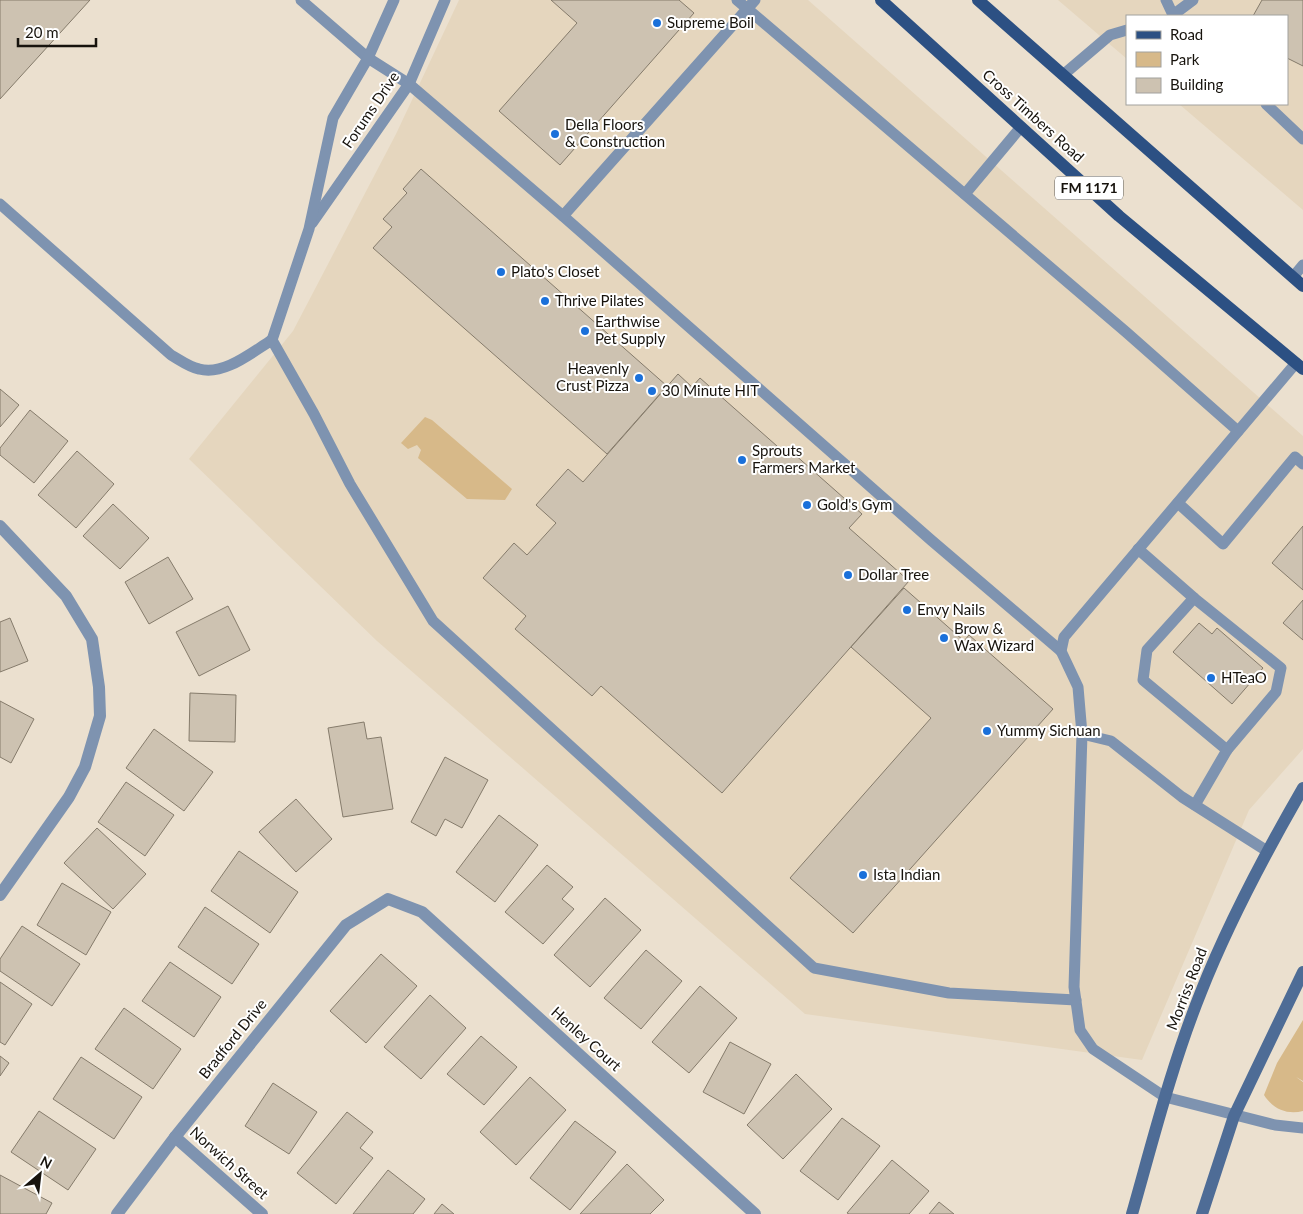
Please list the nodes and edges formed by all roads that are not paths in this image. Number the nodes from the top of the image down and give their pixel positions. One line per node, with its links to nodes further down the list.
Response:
1 (302, 0): 13 (lane)
2 (394, 0): 13 (lane, Forums Drive)
3 (445, 0): 15 (lane, Forums Drive)
4 (737, 0): 9 (lane)
5 (881, 0): 17 (main road, Cross Timbers Road / FM 1171)
6 (978, 0): 14 (main road)
7 (1166, 0): 10 (lane)
8 (1193, 0): 11 (lane)
9 (751, 4): 19 (lane); 21 (lane)
10 (1172, 15)
11 (1173, 15)
12 (1126, 30): 14 (lane)
13 (368, 58): 15 (lane); 22 (lane, Forums Drive)
14 (1063, 75): 24 (main road)
15 (409, 84): 21 (lane); 22 (lane, Forums Drive)
16 (1267, 105): 18 (lane)
17 (1022, 127): 19 (lane); 27 (main road, Cross Timbers Road / FM 1171)
18 (1303, 139)
19 (964, 194): 28 (lane)
20 (0, 204): 26 (lane)
21 (563, 216): 34 (lane)
22 (308, 229): 26 (lane, Forums Drive)
23 (1303, 265): 24 (lane)
24 (1293, 277): 25 (main road)
25 (1303, 286)
26 (272, 340): 43 (lane)
27 (1299, 366): 28 (lane)
28 (1238, 431): 30 (lane)
29 (1303, 464): 30 (lane)
30 (1178, 503): 32 (lane)
31 (0, 526): 40 (street)
32 (1138, 549): 33 (lane); 34 (lane)
33 (1194, 598): 36 (lane); 36 (lane)
34 (1061, 651): 35 (lane)
35 (1082, 734): 38 (lane); 43 (lane)
36 (1227, 750): 38 (lane)
37 (1303, 788): 39 (main road, Morriss Road)
38 (1195, 805): 39 (lane)
39 (1267, 851): 44 (main road, Morriss Road)
40 (0, 895)
41 (388, 899): 47 (street, Bradford Drive); 50 (street, Henley Court)
42 (1303, 972): 45 (main road)
43 (1076, 1000): 44 (lane)
44 (1165, 1097): 45 (lane); 51 (main road, Morriss Road)
45 (1234, 1116): 46 (lane); 52 (main road)
46 (1303, 1128)
47 (175, 1137): 48 (street, Bradford Drive); 49 (street, Norwich Street)
48 (117, 1214)
49 (262, 1214)
50 (755, 1214)
51 (1132, 1214)
52 (1202, 1214)

